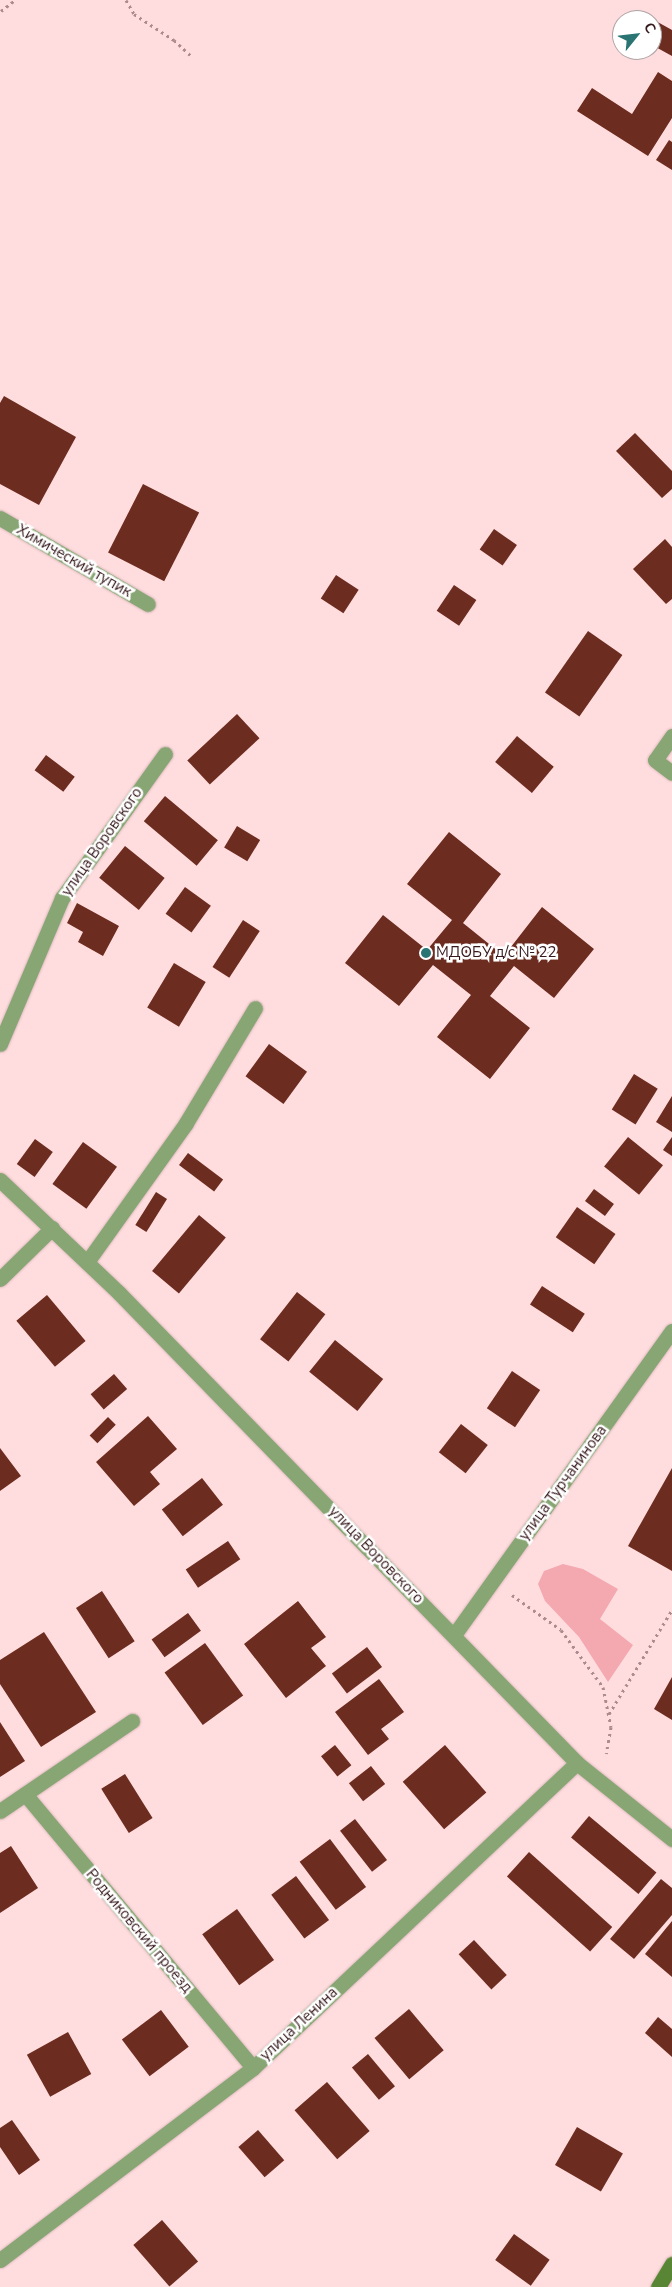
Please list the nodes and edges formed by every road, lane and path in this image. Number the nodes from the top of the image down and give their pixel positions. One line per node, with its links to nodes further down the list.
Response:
1 (15, 0): 3 (path)
2 (126, 0): 4 (path)
3 (2, 11)
4 (191, 56)
5 (0, 518): 6 (street, Химический тупик)
6 (148, 604)
7 (672, 736): 9 (street)
8 (165, 754): 11 (street, улица Воровского)
9 (672, 773)
10 (255, 1008): 14 (street)
11 (0, 1044)
12 (0, 1180): 13 (street, улица Воровского)
13 (52, 1228): 14 (street, улица Воровского); 15 (street)
14 (87, 1262): 19 (street, улица Воровского)
15 (0, 1279)
16 (672, 1331): 17 (street, улица Турчанинова)
17 (493, 1581): 19 (street, улица Турчанинова); 20 (path)
18 (672, 1610): 20 (path)
19 (454, 1635): 22 (street, улица Воровского)
20 (608, 1715): 23 (path)
21 (132, 1721): 24 (street)
22 (577, 1762): 23 (street, улица Воровского); 27 (street, улица Ленина)
23 (600, 1782): 26 (street, улица Воровского)
24 (25, 1794): 25 (street); 27 (street, Родниковский проезд)
25 (0, 1811)
26 (672, 1840)
27 (253, 2068): 28 (street, улица Ленина)
28 (0, 2260)
29 (672, 2264): 30 (street)
30 (658, 2287)

